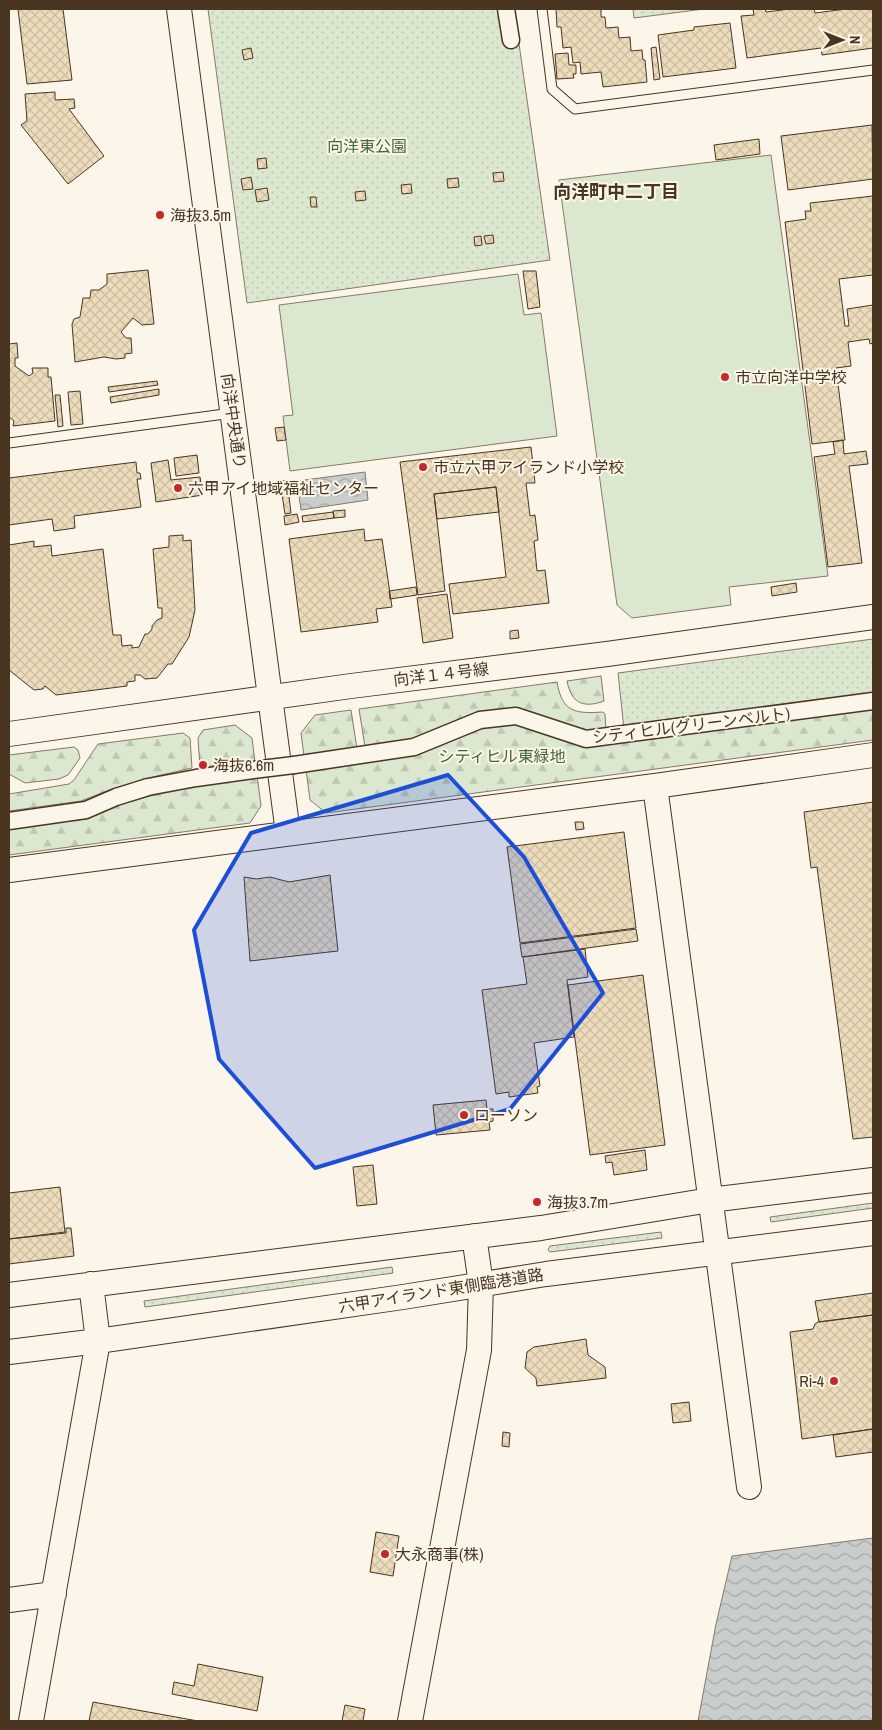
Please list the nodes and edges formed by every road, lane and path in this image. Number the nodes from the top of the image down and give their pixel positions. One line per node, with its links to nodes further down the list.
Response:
1 (179, 9): 6 (street, 向洋中央通り)
2 (506, 9): 4 (street)
3 (542, 9): 5 (lane)
4 (511, 40)
5 (873, 70)
6 (232, 413): 7 (lane); 9 (street, 向洋中央通り)
7 (9, 443)
8 (873, 617): 9 (street, 向洋１４号線)
9 (270, 698): 11 (street, 向洋１４号線); 15 (street, 向洋中央通り)
10 (873, 701): 14 (street, シティヒル(グリーンベルト), bridge)
11 (9, 734)
12 (873, 755): 13 (street)
13 (655, 786): 15 (street); 18 (street)
14 (9, 820)
15 (288, 833): 16 (street)
16 (9, 870)
17 (873, 1180): 18 (street)
18 (710, 1200): 20 (street); 21 (street)
19 (873, 1233): 21 (street, 六甲アイランド東側臨港道路)
20 (474, 1236): 22 (street); 23 (street)
21 (717, 1253): 23 (street, 六甲アイランド東側臨港道路); 27 (street)
22 (92, 1284): 24 (street); 25 (street)
23 (481, 1284): 25 (street, 六甲アイランド東側臨港道路); 31 (street)
24 (9, 1295)
25 (98, 1341): 26 (street, 六甲アイランド東側臨港道路); 28 (street)
26 (9, 1352)
27 (749, 1487)
28 (54, 1594): 29 (street); 30 (street)
29 (9, 1600)
30 (31, 1721)
31 (410, 1721)

